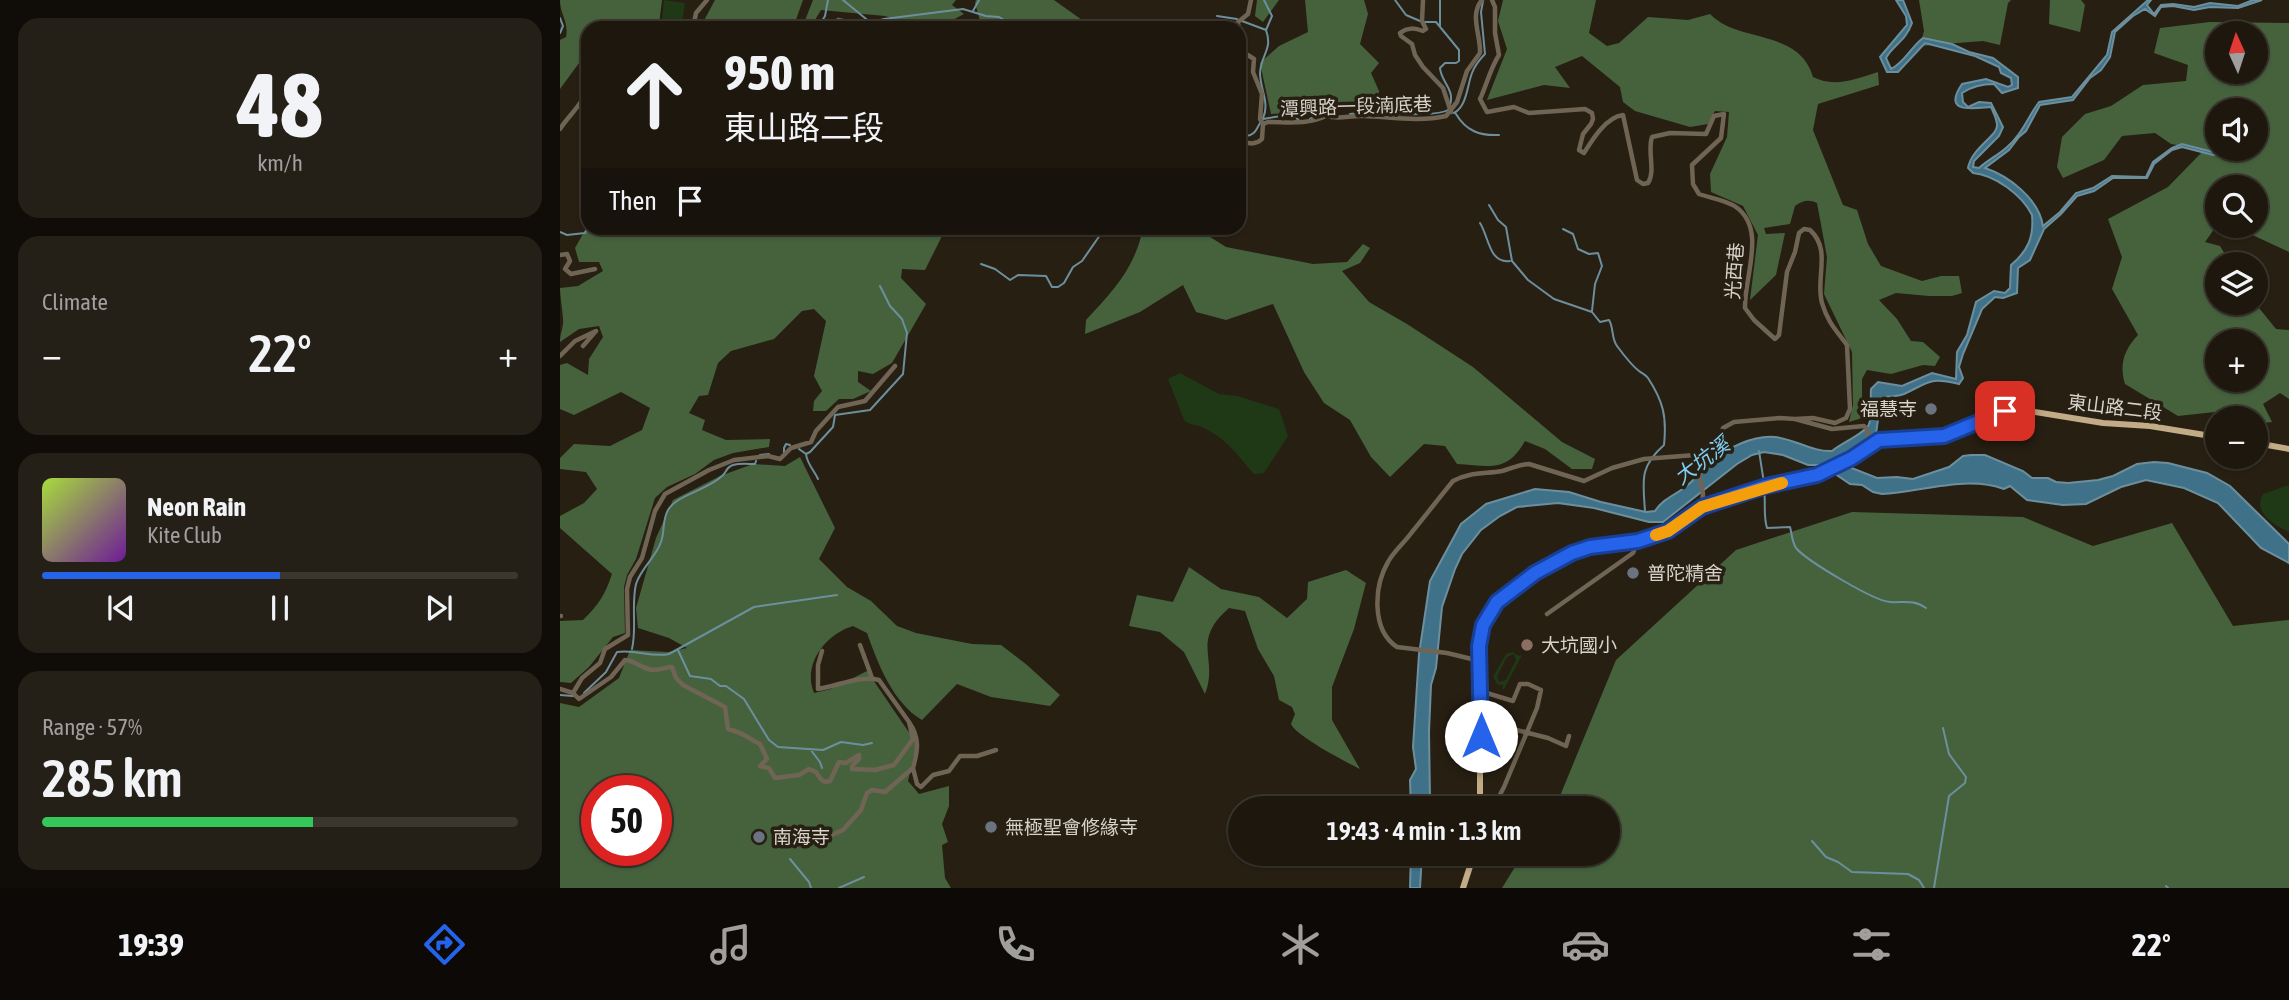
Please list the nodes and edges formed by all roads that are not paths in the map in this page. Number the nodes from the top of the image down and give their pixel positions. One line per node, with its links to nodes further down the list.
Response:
1 (707, 0): 6 (street)
2 (1251, 0): 7 (street)
3 (1423, 0): 10 (street)
4 (1482, 0): 10 (street, 潭興路一段湳底巷)
5 (1492, 0): 19 (street, 光西巷)
6 (694, 21)
7 (1239, 21)
8 (1246, 53): 11 (street)
9 (581, 104): 12 (street)
10 (1451, 112): 11 (street, 潭興路一段湳底巷)
11 (1263, 124): 13 (street, 潭興路一段湳底巷)
12 (560, 129)
13 (1246, 143)
14 (560, 255): 15 (street)
15 (595, 269)
16 (583, 346): 17 (street)
17 (560, 356)
18 (895, 366): 34 (street)
19 (1795, 419): 21 (street, 光西巷); 24 (street, 光西巷)
20 (2205, 435): 21 (main road, 東山路二段)
21 (1870, 444): 25 (main road, 東山路二段)
22 (2268, 445): 23 (main road)
23 (2289, 449)
24 (1695, 455): 25 (street); 30 (street)
25 (1702, 507): 26 (main road)
26 (1638, 541): 27 (street); 30 (main road)
27 (1547, 614)
28 (860, 645): 31 (street)
29 (822, 651): 31 (street)
30 (1479, 661): 33 (main road)
31 (872, 678): 36 (street)
32 (560, 690): 34 (street)
33 (1480, 691): 35 (main road); 37 (street)
34 (573, 693): 36 (street)
35 (1481, 721): 37 (street); 41 (main road)
36 (908, 722): 40 (street)
37 (1527, 733): 38 (street); 42 (street)
38 (1569, 736)
39 (996, 750): 40 (street)
40 (914, 768): 43 (street)
41 (1480, 796)
42 (1499, 796)
43 (791, 837)
44 (1470, 866): 45 (main road)
45 (1464, 888)

